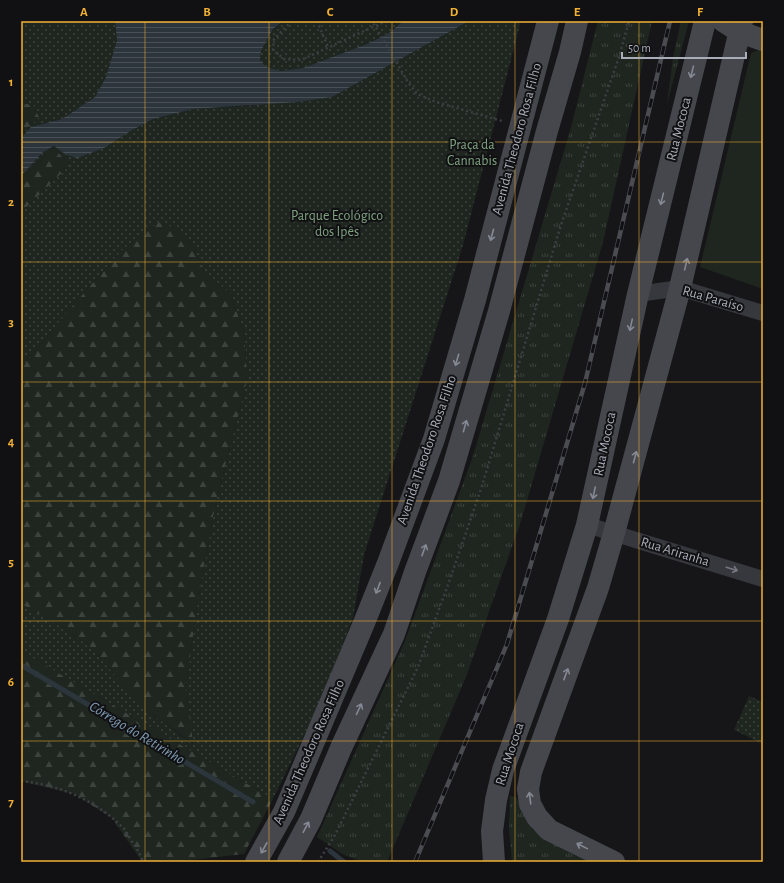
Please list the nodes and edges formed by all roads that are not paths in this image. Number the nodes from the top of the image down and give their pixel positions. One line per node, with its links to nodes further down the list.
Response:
1 (548, 21): 6 (main road, Avenida Theodoro Rosa Filho)
2 (577, 21): 7 (main road, Avenida Theodoro Rosa Filho)
3 (705, 21): 11 (main road, Rua Mococa, one-way to 11)
4 (735, 25): 5 (main road); 10 (main road, Rua Mococa, one-way to 4)
5 (763, 40)
6 (542, 44): 7 (main road); 8 (main road, Avenida Theodoro Rosa Filho)
7 (570, 52): 9 (main road, Avenida Theodoro Rosa Filho)
8 (520, 126): 9 (main road); 15 (main road, Avenida Theodoro Rosa Filho, one-way to 15)
9 (547, 131): 16 (main road, Avenida Theodoro Rosa Filho, one-way to 9)
10 (680, 288): 11 (street, Rua Paraíso); 12 (street, Rua Paraíso); 14 (main road, Rua Mococa, one-way to 10)
11 (638, 294): 13 (main road, Rua Mococa, one-way to 13)
12 (763, 313)
13 (587, 525): 14 (street, Rua Ariranha); 22 (main road, Rua Mococa)
14 (614, 533): 17 (street, Rua Ariranha, one-way to 17); 23 (main road, Rua Mococa, one-way to 14)
15 (388, 563): 16 (main road); 18 (main road, Avenida Theodoro Rosa Filho, one-way to 18)
16 (415, 572): 19 (main road, Avenida Theodoro Rosa Filho)
17 (763, 579)
18 (364, 623): 19 (main road); 20 (main road, Avenida Theodoro Rosa Filho, one-way to 20)
19 (394, 634): 21 (main road, Avenida Theodoro Rosa Filho, one-way to 19)
20 (256, 862)
21 (288, 862)
22 (494, 862)
23 (614, 862)

